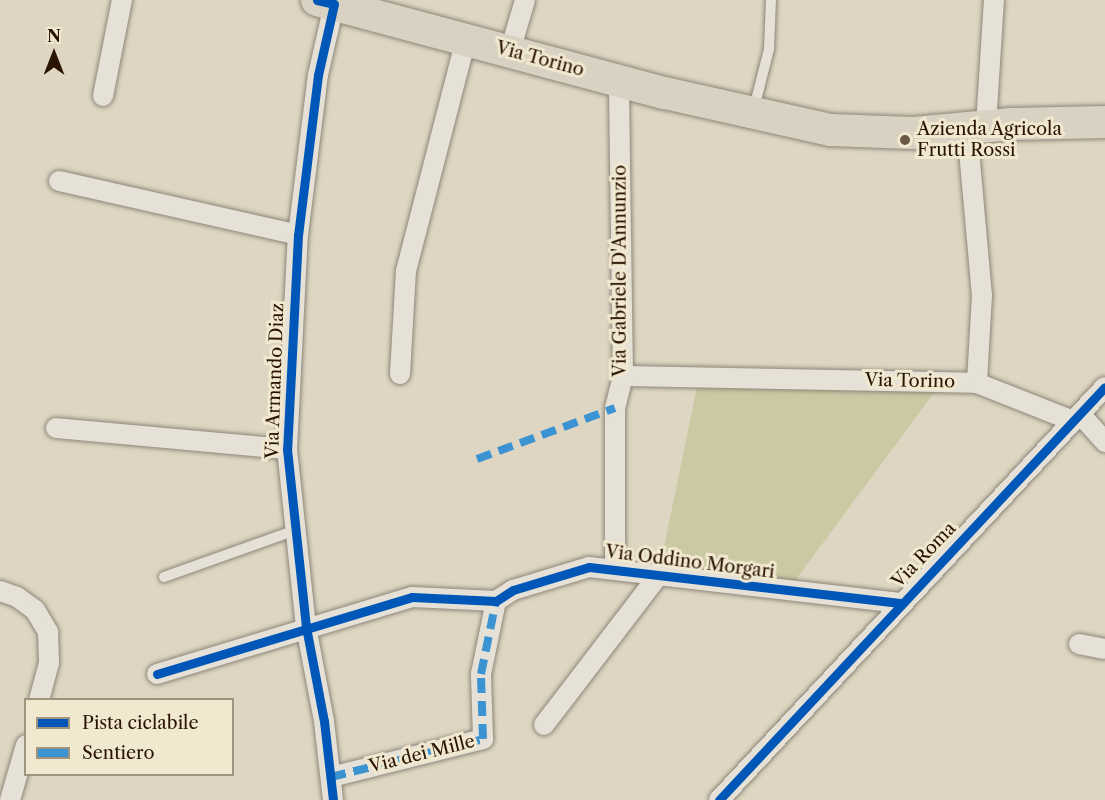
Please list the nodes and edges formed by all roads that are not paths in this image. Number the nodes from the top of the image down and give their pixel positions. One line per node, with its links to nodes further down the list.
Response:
1 (122, 0): 9 (street)
2 (525, 0): 7 (street)
3 (771, 0): 10 (lane)
4 (994, 0): 12 (street)
5 (329, 1): 6 (main road, Via Torino); 14 (street, Via Armando Diaz)
6 (466, 39): 7 (main road, Via Torino); 15 (street)
7 (510, 51): 8 (main road, Via Torino)
8 (618, 80): 10 (main road, Via Torino); 16 (street, Via Gabriele D'Annunzio)
9 (103, 96)
10 (753, 115): 12 (main road, Via Torino)
11 (1105, 122): 12 (main road, Via Torino)
12 (977, 127): 17 (street, Via Torino)
13 (59, 181): 14 (street)
14 (298, 235): 22 (street, Via Armando Diaz)
15 (400, 374)
16 (623, 376): 17 (street, Via Torino); 24 (street, Via Gabriele D'Annunzio)
17 (977, 382): 19 (street)
18 (1105, 387): 19 (street, Via Roma)
19 (1077, 417): 21 (street); 29 (street, Via Roma)
20 (56, 428): 22 (street)
21 (1105, 442)
22 (287, 449): 23 (street, Via Armando Diaz)
23 (296, 530): 26 (lane); 30 (street, Via Armando Diaz)
24 (615, 568): 25 (street, Via Oddino Morgari); 28 (street, Via Oddino Morgari)
25 (658, 576): 29 (street, Via Oddino Morgari); 35 (street)
26 (164, 577)
27 (0, 591): 34 (street)
28 (496, 600): 30 (street, Via Oddino Morgari); 37 (street, Via dei Mille)
29 (900, 603): 40 (street, Via Roma)
30 (306, 627): 33 (street, Via Oddino Morgari); 37 (street, Via Armando Diaz)
31 (1079, 644): 32 (street)
32 (1105, 649)
33 (157, 674)
34 (39, 698)
35 (544, 725)
36 (24, 752): 38 (street)
37 (331, 777): 39 (street, Via Armando Diaz)
38 (10, 800)
39 (333, 800)
40 (719, 800)

